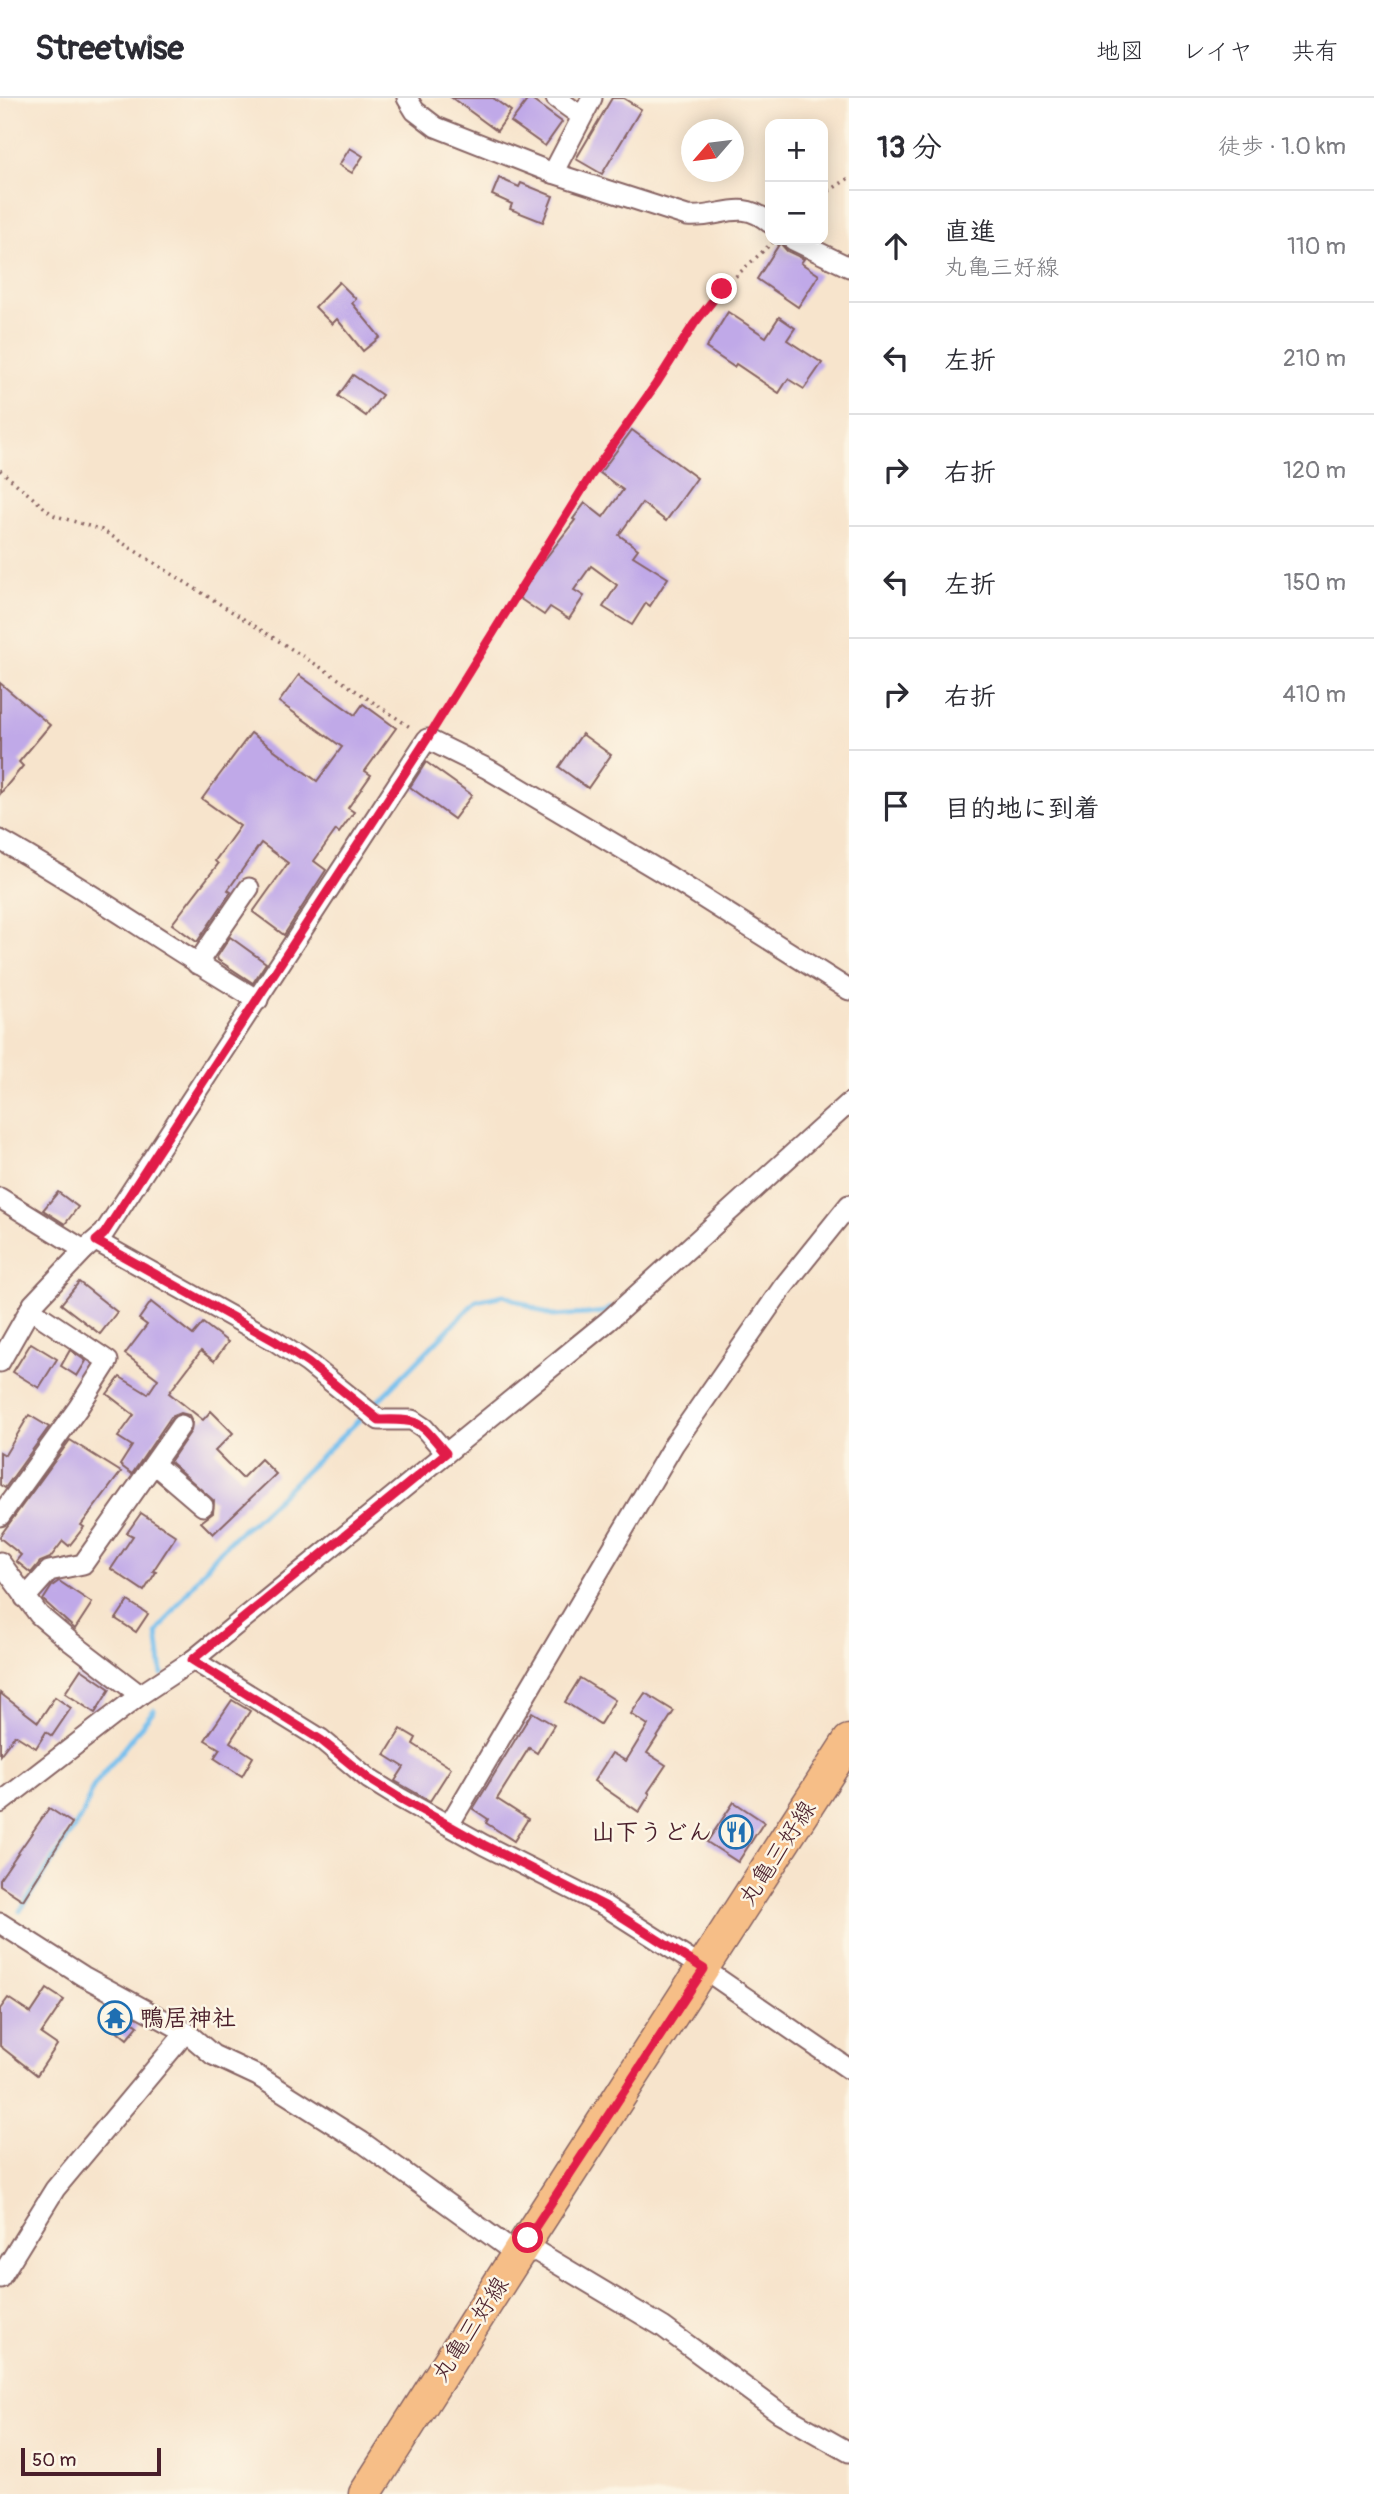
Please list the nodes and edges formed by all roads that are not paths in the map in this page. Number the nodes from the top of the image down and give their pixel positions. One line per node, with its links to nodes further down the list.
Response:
1 (407, 98): 5 (street)
2 (556, 98): 4 (street)
3 (592, 98): 4 (street)
4 (581, 116): 5 (street)
5 (553, 173): 6 (street)
6 (765, 219)
7 (803, 245): 8 (street)
8 (849, 267)
9 (0, 840): 11 (street)
10 (249, 888): 11 (street)
11 (197, 964): 13 (street)
12 (849, 990): 13 (street)
13 (258, 1000): 18 (street)
14 (849, 1103): 22 (street)
15 (0, 1198): 18 (street)
16 (849, 1205): 17 (street)
17 (843, 1226): 32 (street)
18 (90, 1245): 19 (street); 22 (street)
19 (30, 1309): 20 (street); 25 (street)
20 (0, 1362)
21 (181, 1425): 23 (street)
22 (446, 1453): 28 (street)
23 (154, 1464): 24 (street); 27 (street)
24 (203, 1506)
25 (0, 1516)
26 (0, 1562): 27 (street)
27 (24, 1598): 29 (street)
28 (192, 1660): 29 (street); 32 (street)
29 (140, 1695): 31 (street)
30 (849, 1741): 34 (main road, 丸亀三好線)
31 (0, 1803)
32 (450, 1825): 34 (street)
33 (0, 1923): 35 (street)
34 (704, 1969): 36 (street); 37 (main road, 丸亀三好線)
35 (186, 2032): 37 (street); 38 (street)
36 (849, 2069)
37 (518, 2255): 39 (street); 40 (main road, 丸亀三好線)
38 (0, 2278)
39 (849, 2452)
40 (365, 2494)

